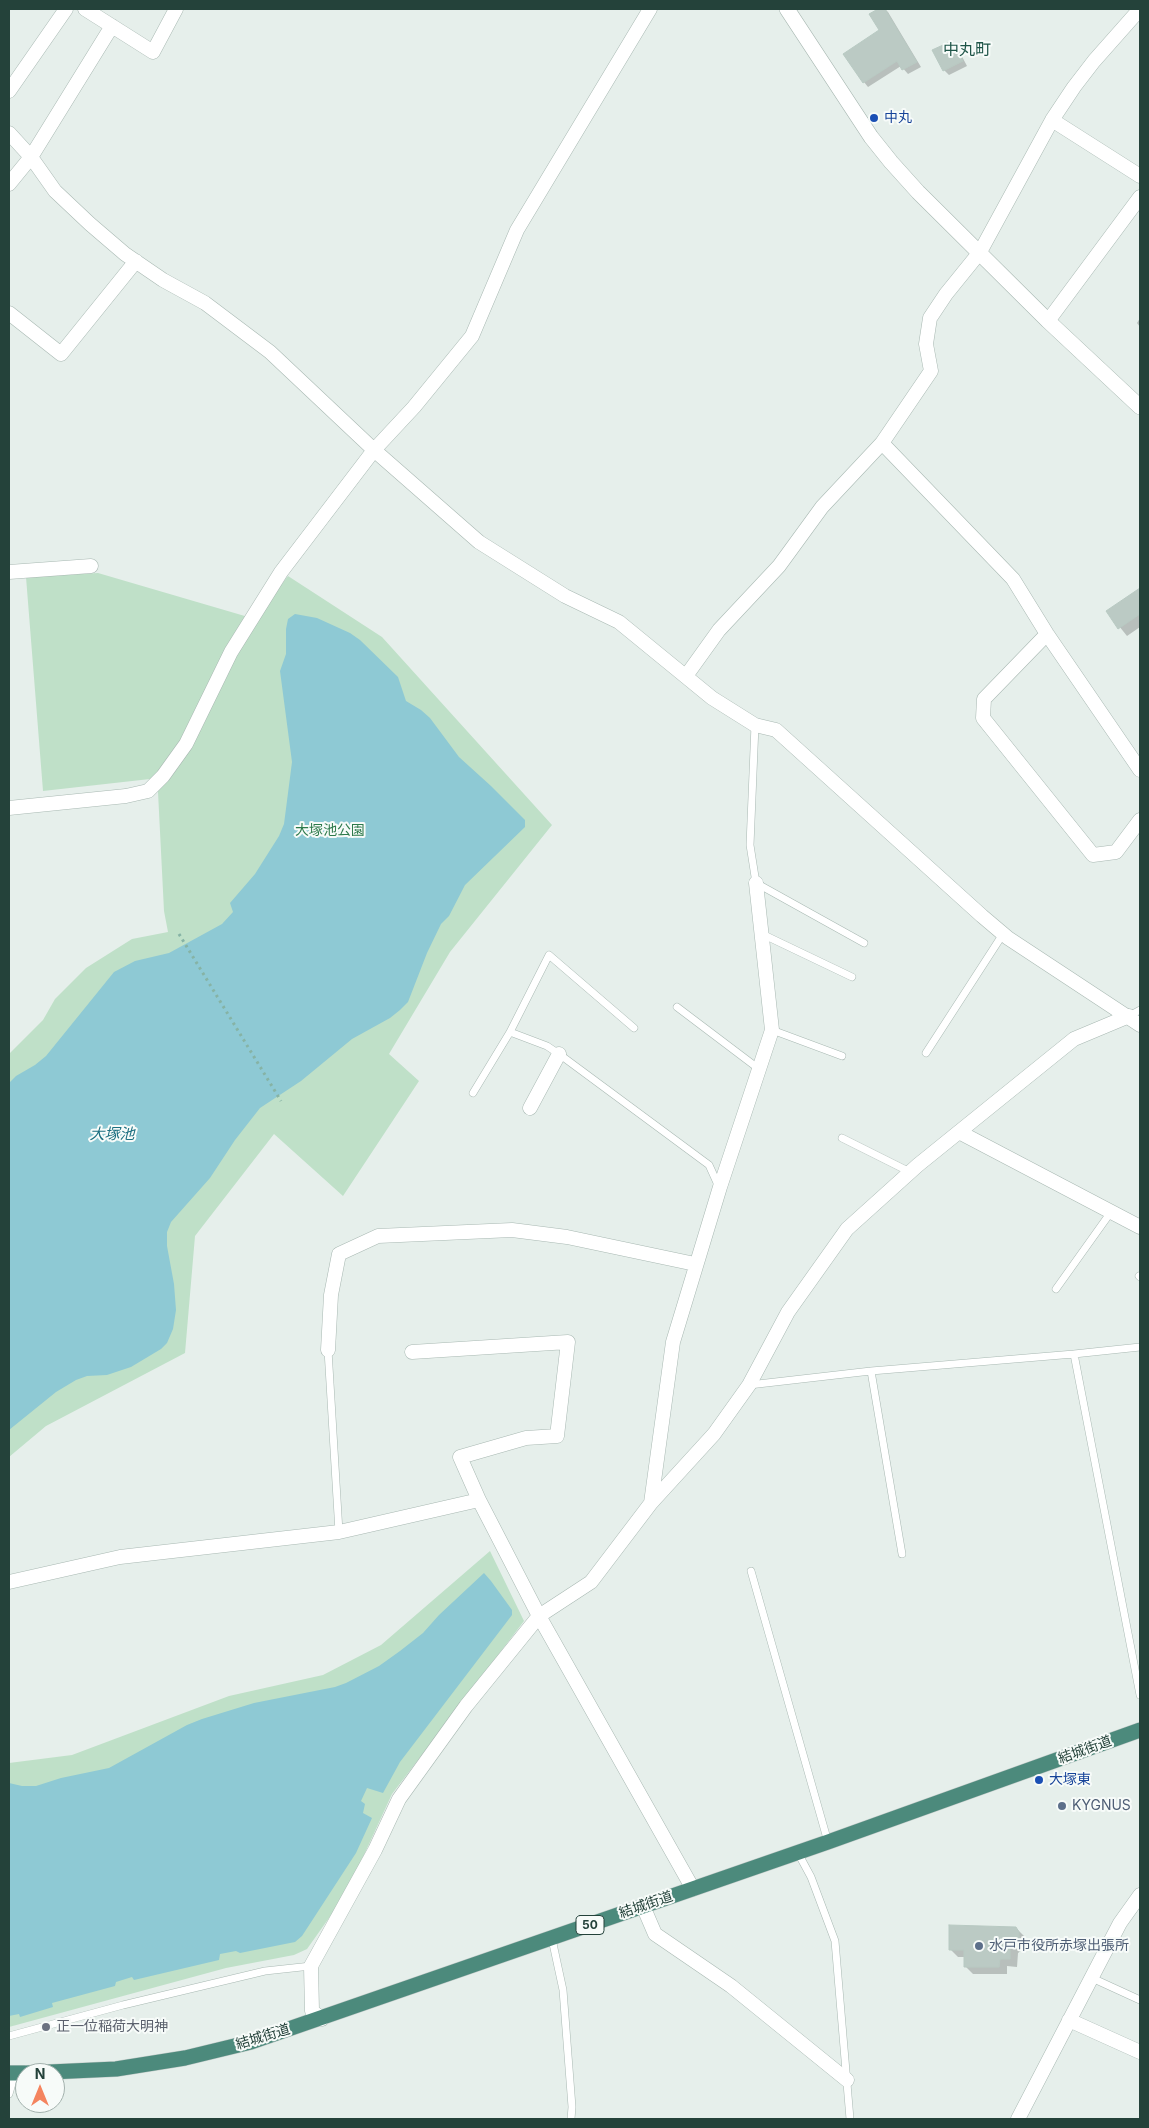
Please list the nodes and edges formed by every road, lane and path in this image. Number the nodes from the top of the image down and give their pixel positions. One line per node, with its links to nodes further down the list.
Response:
1 (66, 9): 8 (street)
2 (85, 9): 7 (street)
3 (176, 9): 7 (street)
4 (650, 9): 21 (street)
5 (787, 9): 15 (street)
6 (1140, 9): 9 (street)
7 (112, 26): 11 (street)
8 (9, 91)
9 (1052, 120): 12 (street); 15 (street)
10 (9, 133): 11 (street)
11 (31, 157): 13 (street); 16 (street)
12 (1140, 176)
13 (9, 184)
14 (1140, 197): 18 (street)
15 (980, 252): 18 (street); 20 (street)
16 (136, 261): 17 (street); 21 (street)
17 (9, 313)
18 (1048, 320): 19 (street)
19 (1140, 407)
20 (882, 443): 24 (street); 25 (street)
21 (374, 450): 25 (street); 28 (street)
22 (91, 566): 23 (street)
23 (9, 572)
24 (1047, 634): 27 (street); 29 (street)
25 (686, 676): 26 (street)
26 (755, 725): 30 (lane); 33 (street)
27 (1140, 770)
28 (9, 808)
29 (1140, 820)
30 (756, 883): 32 (street); 34 (lane)
31 (179, 934): 47 (path)
32 (762, 934): 35 (lane); 40 (street)
33 (1003, 934): 37 (street); 42 (lane)
34 (864, 943)
35 (852, 977)
36 (677, 1007): 45 (lane)
37 (1134, 1013): 38 (street); 49 (street)
38 (1140, 1025)
39 (634, 1028): 41 (lane)
40 (772, 1030): 44 (lane); 45 (street)
41 (510, 1032): 43 (lane); 46 (lane)
42 (926, 1053)
43 (559, 1054): 48 (street); 52 (lane)
44 (842, 1056)
45 (759, 1069): 52 (street)
46 (473, 1093)
47 (281, 1101)
48 (530, 1108)
49 (959, 1132): 51 (street); 53 (street)
50 (842, 1138): 51 (lane)
51 (910, 1172): 62 (street)
52 (720, 1187): 55 (street)
53 (1111, 1212): 54 (street); 56 (lane)
54 (1140, 1227)
55 (695, 1264): 58 (street); 64 (street)
56 (1056, 1289)
57 (1140, 1347): 60 (lane)
58 (328, 1350): 65 (lane)
59 (412, 1352): 63 (street)
60 (1074, 1354): 61 (lane); 70 (lane)
61 (871, 1371): 62 (lane); 66 (lane)
62 (749, 1385): 64 (street)
63 (479, 1500): 65 (street); 69 (street)
64 (650, 1503): 69 (street)
65 (339, 1532): 68 (street)
66 (902, 1554)
67 (751, 1572): 72 (lane)
68 (9, 1582)
69 (539, 1616): 74 (street); 78 (street)
70 (1140, 1695)
71 (1140, 1730): 72 (highway, 結城街道 / 50)
72 (828, 1842): 73 (highway, 結城街道 / 50)
73 (798, 1853): 74 (highway, 結城街道 / 50); 86 (lane)
74 (692, 1889): 76 (highway, 結城街道 / 50)
75 (1140, 1894): 79 (street)
76 (643, 1906): 77 (highway, 結城街道 / 50); 86 (street)
77 (552, 1938): 81 (highway, 結城街道 / 50); 89 (lane)
78 (312, 1966): 81 (street); 83 (lane)
79 (1092, 1978): 80 (lane); 82 (street)
80 (1140, 2000)
81 (322, 2019): 85 (highway, 結城街道 / 50)
82 (1069, 2020): 84 (street); 91 (street)
83 (9, 2036)
84 (1140, 2052)
85 (65, 2071)
86 (847, 2080): 90 (lane)
87 (15, 2081): 88 (lane)
88 (9, 2094)
89 (571, 2119)
90 (850, 2119)
91 (1018, 2119)

